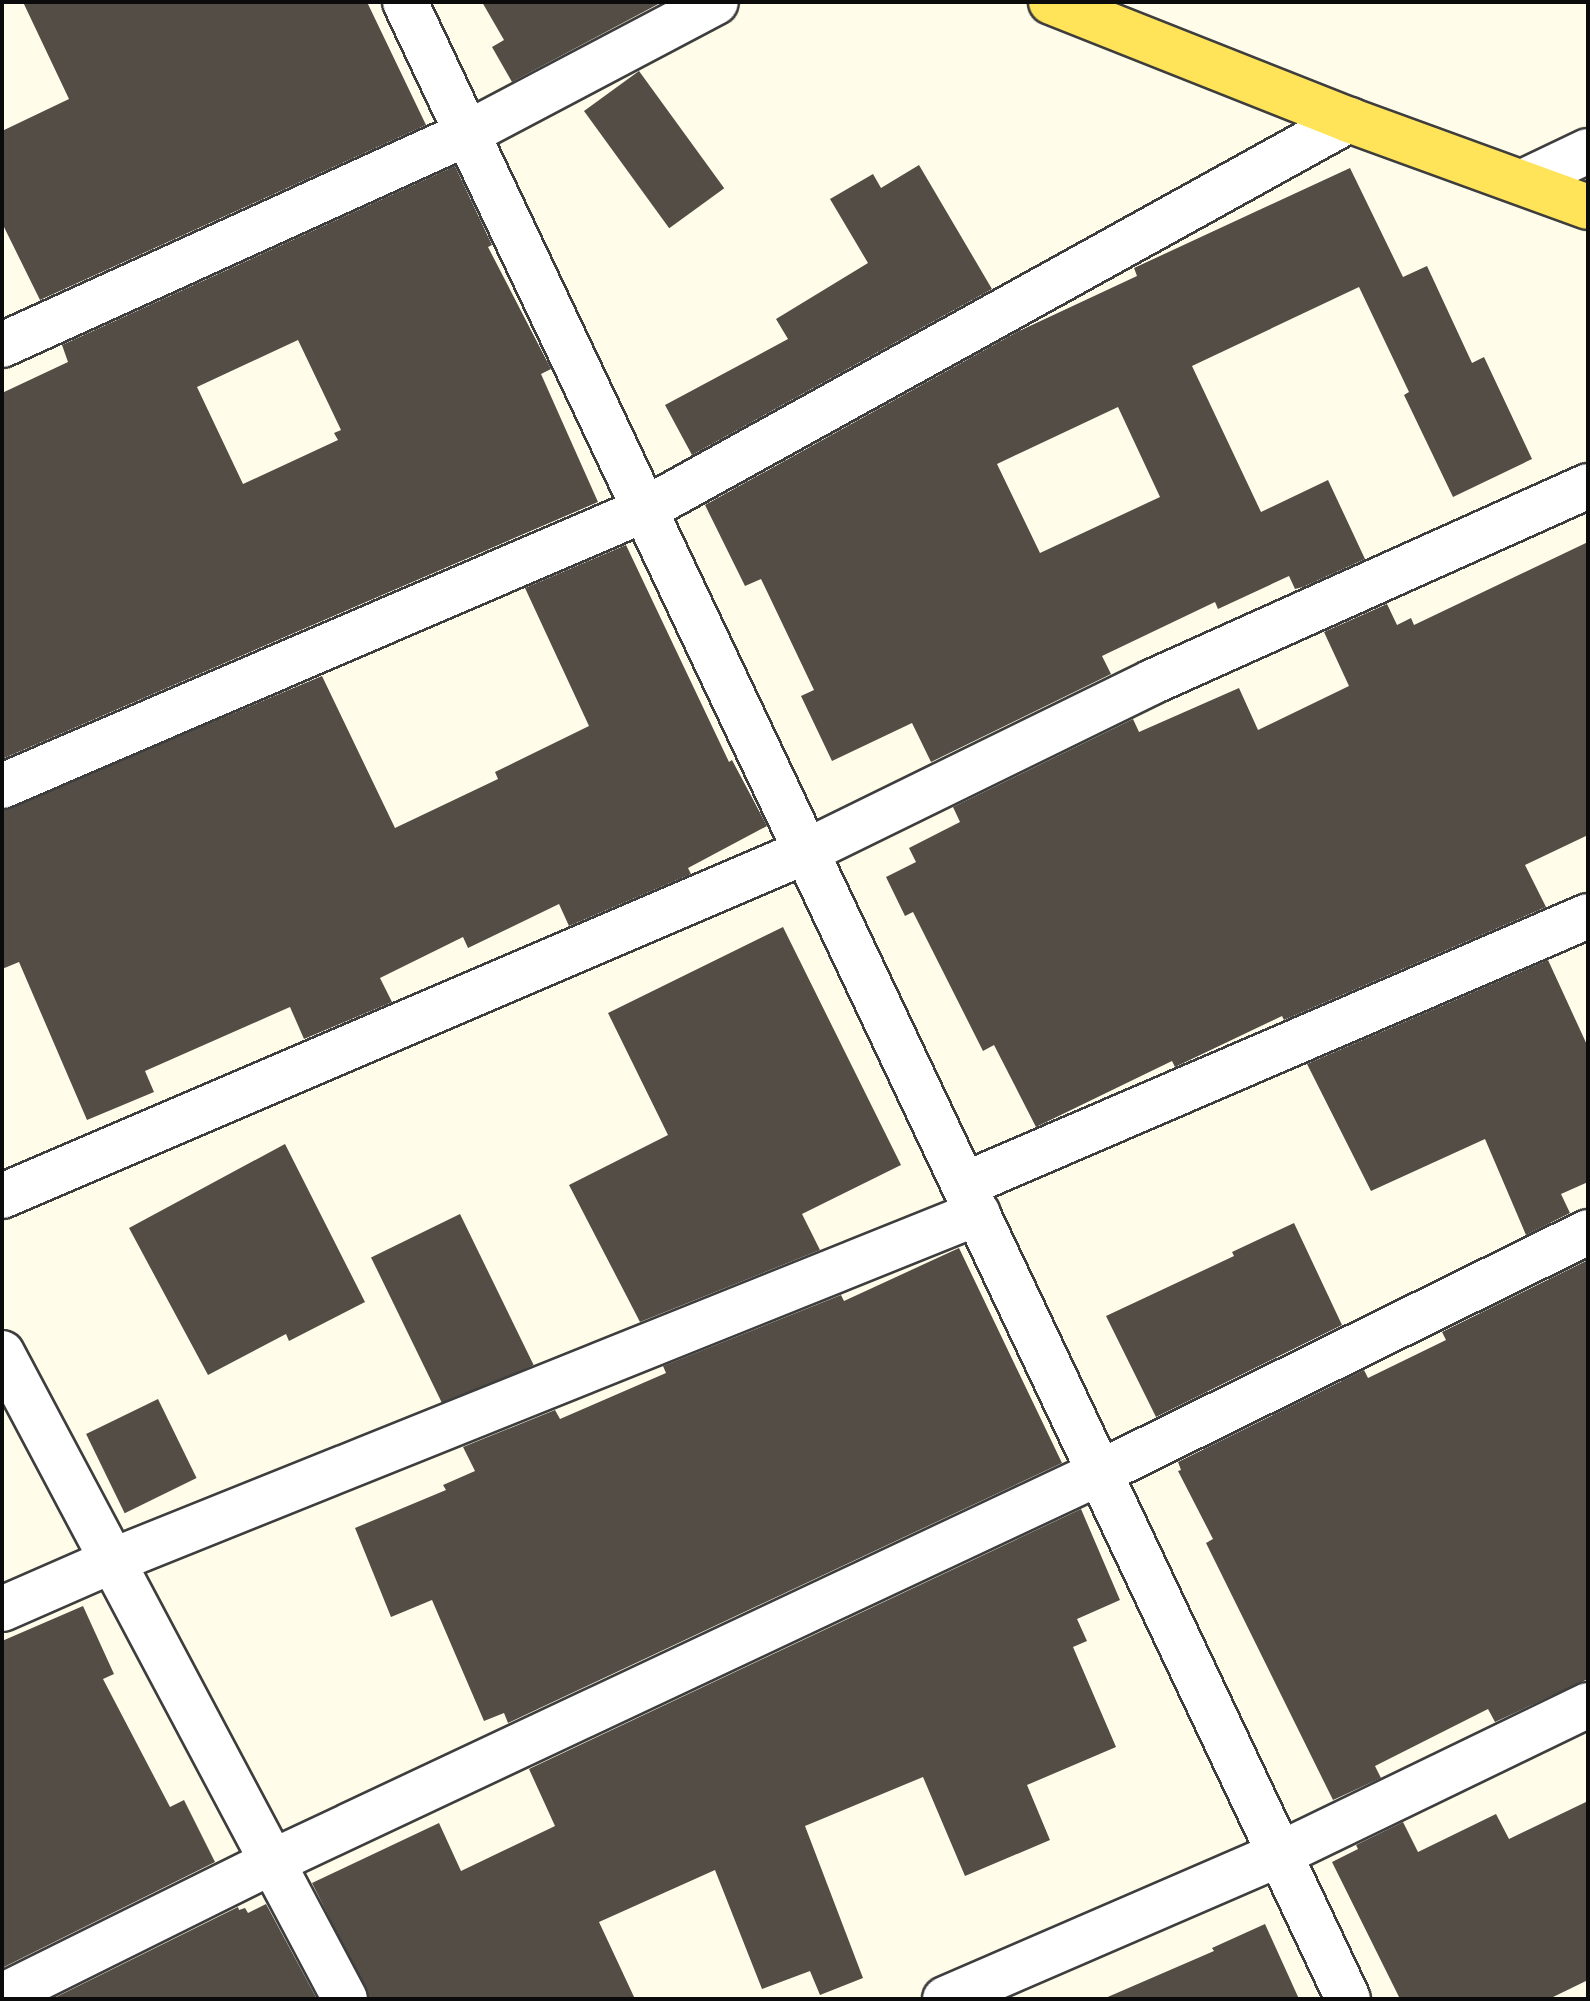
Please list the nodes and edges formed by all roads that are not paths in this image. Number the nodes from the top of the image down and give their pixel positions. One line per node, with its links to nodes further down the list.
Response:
1 (405, 2): 5 (street)
2 (716, 2): 5 (street)
3 (1051, 2): 4 (main road)
4 (1349, 120): 7 (main road); 11 (street)
5 (468, 133): 9 (street); 11 (street)
6 (1588, 151): 7 (street)
7 (1523, 182): 8 (main road)
8 (1588, 207)
9 (2, 345)
10 (1588, 486): 13 (street)
11 (644, 510): 12 (street); 13 (street)
12 (2, 786)
13 (807, 851): 15 (street); 16 (street)
14 (1588, 916): 16 (street)
15 (2, 1196)
16 (972, 1198): 19 (street); 20 (street)
17 (1588, 1232): 19 (street)
18 (2, 1353): 20 (street)
19 (1101, 1472): 23 (street); 24 (street)
20 (112, 1561): 21 (street); 24 (street)
21 (2, 1609)
22 (1588, 1705): 23 (street)
23 (1282, 1853): 27 (street); 28 (street)
24 (272, 1862): 25 (street); 26 (street)
25 (2, 1996)
26 (345, 1999)
27 (945, 1999)
28 (1348, 1999)

